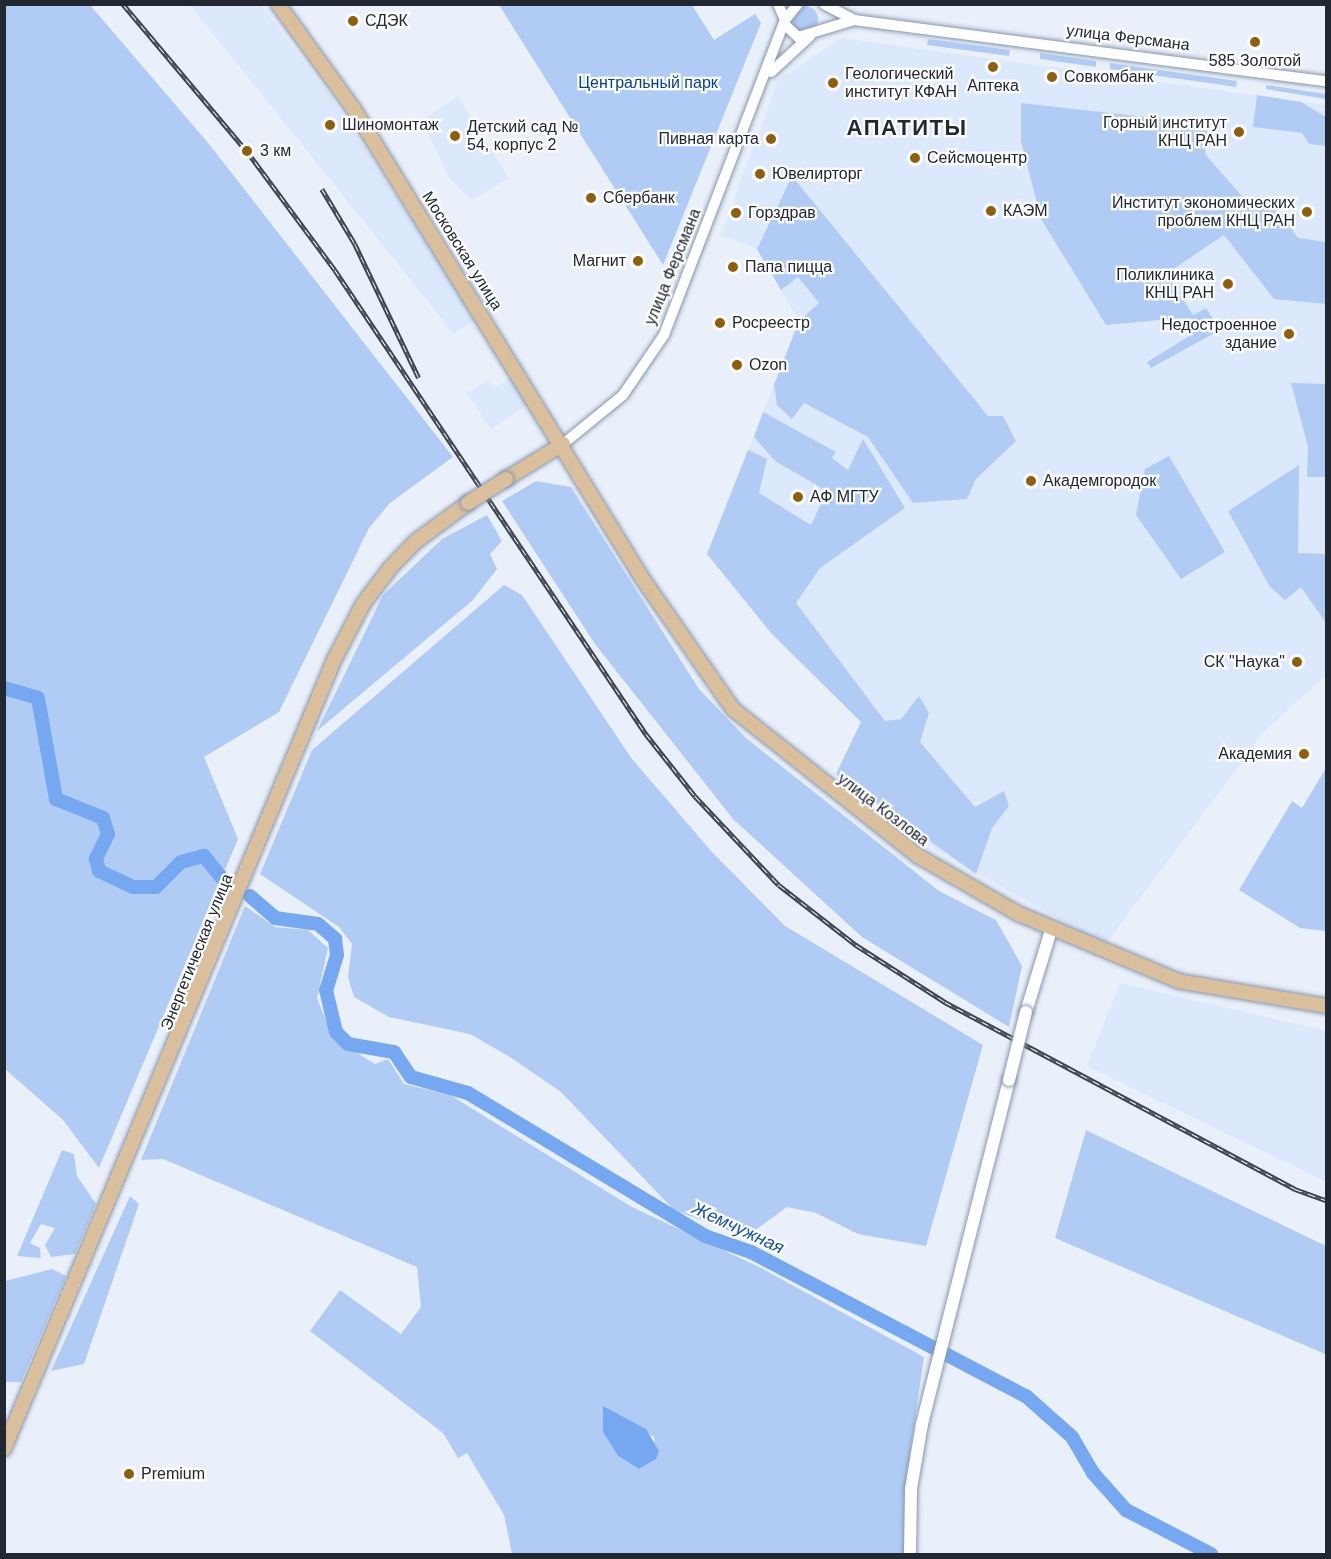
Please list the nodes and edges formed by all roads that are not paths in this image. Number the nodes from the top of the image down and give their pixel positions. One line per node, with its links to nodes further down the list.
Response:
1 (278, 4): 11 (main road, Московская улица)
2 (778, 4): 6 (street)
3 (798, 4): 6 (street)
4 (823, 4): 5 (street, улица Ферсмана); 7 (street)
5 (854, 20): 7 (street, улица Ферсмана); 10 (street, улица Ферсмана)
6 (785, 22): 8 (street); 9 (street, улица Ферсмана)
7 (821, 29): 8 (street, улица Ферсмана)
8 (810, 36): 9 (street, улица Ферсмана)
9 (766, 76): 11 (street, улица Ферсмана)
10 (1326, 81)
11 (563, 444): 12 (main road, улица Ферсмана); 13 (main road, улица Козлова)
12 (506, 479): 15 (main road, Энергетическая улица, bridge)
13 (1051, 930): 14 (main road, улица Козлова); 16 (main road, bridge)
14 (1326, 1006)
15 (4, 1449)
16 (910, 1554)

